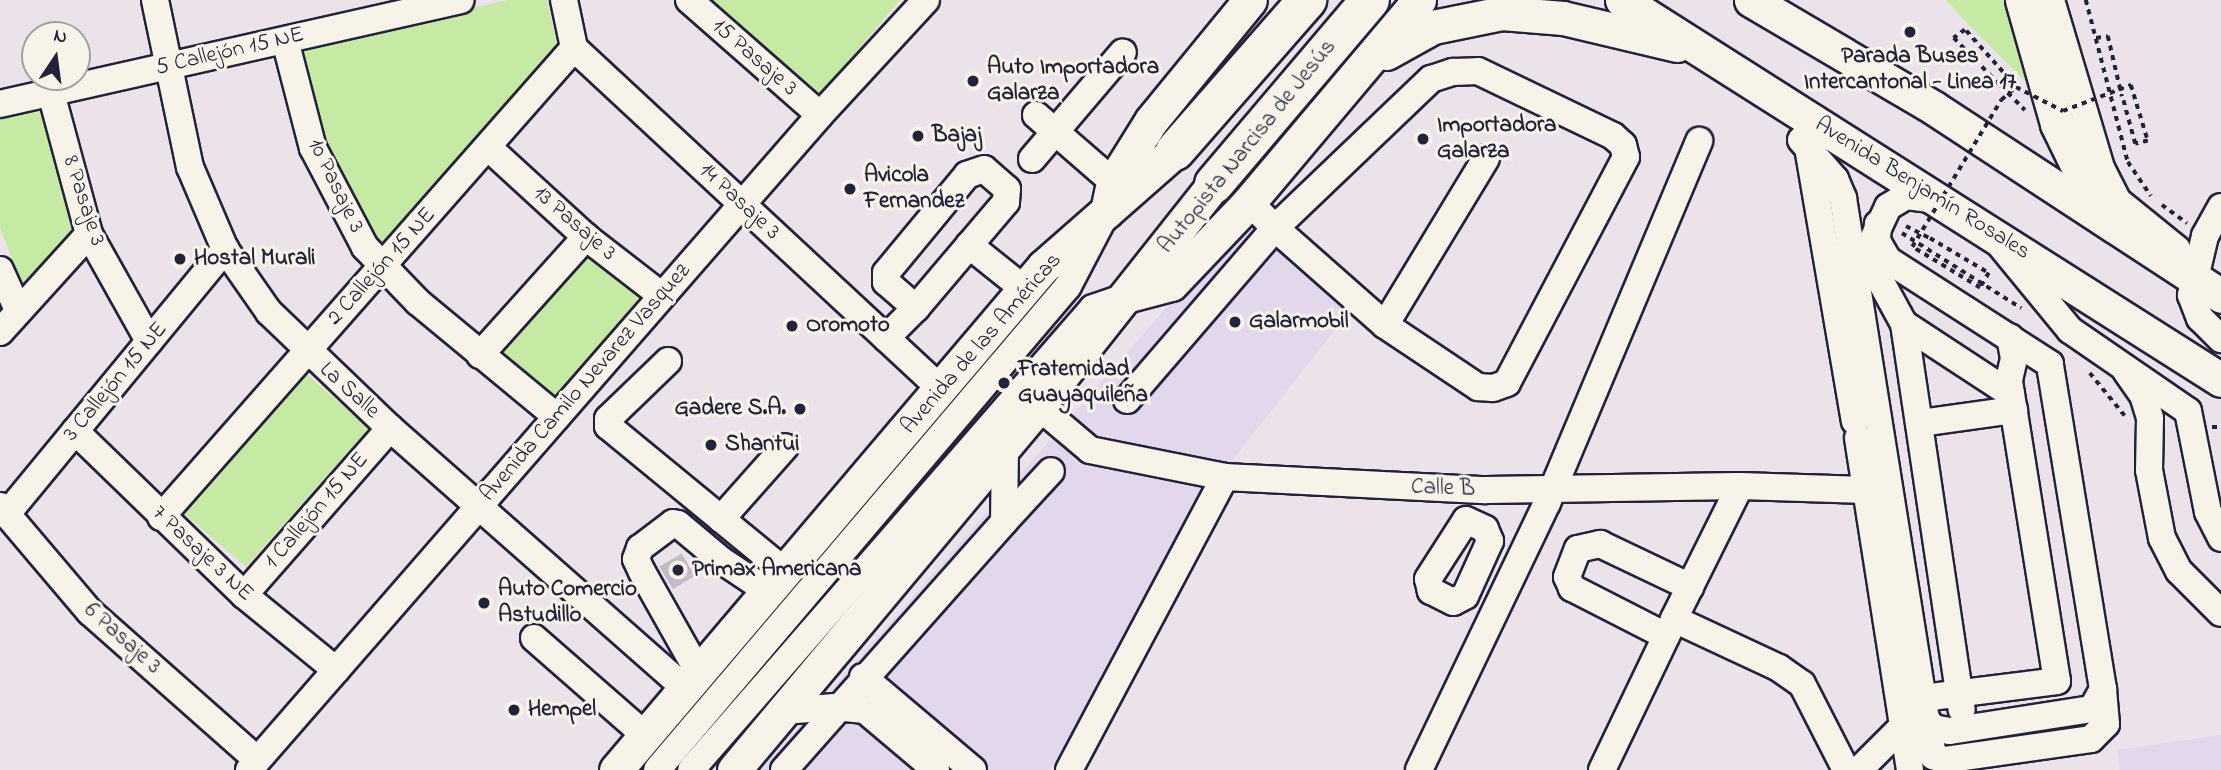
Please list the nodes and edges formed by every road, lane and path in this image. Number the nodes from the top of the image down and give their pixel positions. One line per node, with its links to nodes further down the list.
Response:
1 (155, 0): 20 (street, La Salle)
2 (460, 0): 16 (street, 5 Callejón 15 NE)
3 (564, 0): 17 (street)
4 (689, 0): 27 (street, 15 Pasaje 3)
5 (926, 0): 27 (street, Avenida Camilo Nevarez Vasquez)
6 (1250, 0): 36 (main road)
7 (1307, 0): 32 (highway, Autopista Narcisa de Jesús)
8 (1370, 0): 35 (highway, Autopista Narcisa de Jesús)
9 (1419, 0): 21 (main road)
10 (1622, 0): 18 (main road, Avenida Benjamín Rosales)
11 (1751, 0): 44 (main road)
12 (2022, 0): 44 (main road)
13 (2051, 0): 52 (street)
14 (2086, 0): 15 (path)
15 (2096, 38): 24 (path, bridge); 46 (path)
16 (285, 40): 20 (street, 5 Callejón 15 NE); 50 (street, 10 Pasaje 3)
17 (574, 48): 31 (street, 2 Callejón 15 NE); 39 (street, 14 Pasaje 3)
18 (1701, 51): 21 (main road); 22 (main road, Avenida Benjamín Rosales)
19 (1123, 52): 28 (street)
20 (169, 66): 25 (street, 5 Callejón 15 NE); 49 (street, La Salle)
21 (1365, 69): 37 (main road)
22 (1741, 76): 29 (street); 38 (main road, Avenida Benjamín Rosales)
23 (2001, 86): 24 (path, bridge)
24 (2016, 87): 57 (path, bridge)
25 (51, 93): 26 (street, 5 Callejón 15 NE); 45 (street, 8 Pasaje 3)
26 (0, 104)
27 (820, 115): 39 (street, Avenida Camilo Nevarez Vasquez)
28 (1045, 124): 34 (street); 36 (street)
29 (1801, 140): 86 (street); 108 (street)
30 (1699, 141): 84 (street)
31 (489, 149): 47 (street, 13 Pasaje 3); 50 (street, 2 Callejón 15 NE)
32 (1175, 151): 36 (main road, Autopista Narcisa de Jesús)
33 (1486, 158): 60 (street)
34 (1032, 159)
35 (1214, 184): 54 (main road, Autopista Narcisa de Jesús)
36 (1110, 198): 53 (main road, Avenida de las Américas); 114 (street, Avenida de las Américas)
37 (1249, 202): 42 (street); 54 (main road)
38 (1943, 202): 41 (street); 43 (main road, Avenida Benjamín Rosales)
39 (741, 205): 55 (street, Avenida Camilo Nevarez Vasquez); 63 (street, 14 Pasaje 3)
40 (2221, 207): 46 (street)
41 (1878, 224): 59 (street); 62 (street)
42 (1275, 228): 60 (street); 60 (street); 72 (street)
43 (1989, 230): 69 (street); 70 (main road, Avenida Benjamín Rosales)
44 (2124, 231): 52 (main road)
45 (89, 234): 58 (street); 65 (street, 8 Pasaje 3)
46 (2205, 236): 52 (street)
47 (586, 237): 55 (street, 13 Pasaje 3); 67 (street)
48 (970, 245): 53 (street); 56 (street); 56 (street)
49 (225, 249): 65 (street, 3 Callejón 15 NE); 66 (street, La Salle)
50 (384, 264): 66 (street, 2 Callejón 15 NE); 67 (street, 10 Pasaje 3)
51 (0, 270): 58 (street)
52 (2208, 278): 64 (street)
53 (1024, 289): 71 (main road, Avenida de las Américas)
54 (1129, 295): 74 (main road); 115 (street)
55 (662, 296): 75 (street, Avenida Camilo Nevarez Vasquez)
56 (916, 307): 63 (street)
57 (2022, 309)
58 (18, 310): 61 (street)
59 (1904, 324): 73 (street); 76 (street)
60 (1385, 325)
61 (0, 332)
62 (2010, 337): 73 (street); 104 (street)
63 (886, 338): 71 (street, 14 Pasaje 3)
64 (2221, 339)
65 (149, 341): 78 (street, 3 Callejón 15 NE)
66 (306, 351): 77 (street, La Salle); 89 (street, 2 Callejón 15 NE)
67 (480, 355): 75 (street, 10 Pasaje 3)
68 (668, 360): 90 (street)
69 (2119, 361): 93 (street); 97 (street)
70 (2221, 380)
71 (941, 389): 94 (main road, Avenida de las Américas)
72 (1127, 400)
73 (2012, 402): 76 (street); 103 (street)
74 (1038, 406): 79 (main road); 82 (street, Calle B)
75 (557, 417): 87 (street, Avenida Camilo Nevarez Vasquez)
76 (1920, 423): 105 (street)
77 (390, 429): 87 (street, La Salle); 96 (street, 1 Callejón 15 NE)
78 (75, 431): 88 (street, 3 Callejón 15 NE); 89 (street, 7 Pasaje 3 NE)
79 (1005, 446): 92 (street); 107 (main road)
80 (785, 447): 90 (street)
81 (1051, 471): 92 (street)
82 (1225, 477): 85 (street, Calle B); 120 (street)
83 (1740, 486): 84 (street, Calle B); 86 (street, Calle B); 95 (street)
84 (1552, 488): 85 (street, Calle B); 121 (street)
85 (1486, 490): 91 (street)
86 (1866, 491): 108 (street)
87 (478, 507): 100 (street, Avenida Camilo Nevarez Vasquez); 102 (street, La Salle)
88 (3, 511): 112 (street, 6 Pasaje 3)
89 (161, 517): 96 (street, 7 Pasaje 3 NE)
90 (721, 519): 94 (street)
91 (1475, 521)
92 (1004, 522): 101 (street)
93 (2221, 538)
94 (777, 582): 102 (main road, Avenida de las Américas); 102 (street)
95 (1690, 587): 98 (street); 98 (street)
96 (244, 594): 100 (street, 7 Pasaje 3 NE)
97 (2221, 613)
98 (1670, 628): 122 (street); 123 (street)
99 (534, 638): 111 (street)
100 (335, 670): 112 (street, Avenida Camilo Nevarez Vasquez)
101 (863, 677): 106 (street); 119 (street)
102 (692, 681): 111 (main road, Avenida de las Américas)
103 (2057, 681): 104 (street); 105 (street); 109 (street)
104 (2102, 683): 108 (street); 109 (street)
105 (1959, 694): 108 (street); 110 (street)
106 (835, 707): 107 (street); 117 (street); 118 (street)
107 (783, 711): 116 (main road)
108 (1917, 714): 110 (street); 124 (street); 125 (street)
109 (2063, 715): 110 (street)
110 (1965, 729)
111 (646, 736): 113 (main road, Avenida de las Américas)
112 (253, 765)
113 (616, 770)
114 (657, 770)
115 (691, 770)
116 (734, 770)
117 (784, 770)
118 (936, 770)
119 (973, 770)
120 (1069, 770)
121 (1419, 770)
122 (1602, 770)
123 (1846, 770)
124 (1859, 770)
125 (1910, 770)

